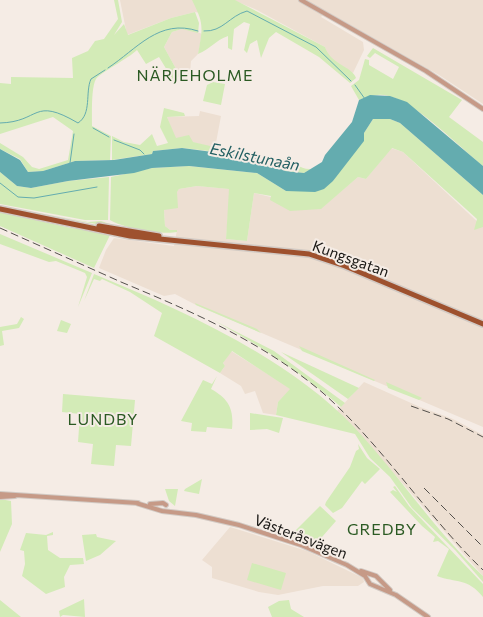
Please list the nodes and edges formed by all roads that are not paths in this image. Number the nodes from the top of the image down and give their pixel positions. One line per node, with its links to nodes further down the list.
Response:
1 (300, 0): 2 (street)
2 (483, 109)
3 (0, 209): 4 (main road, Kungsgatan)
4 (483, 324)
5 (0, 495): 6 (street, Västeråsvägen)
6 (161, 508): 7 (street, Västeråsvägen); 7 (street, Västeråsvägen)
7 (196, 515): 8 (street, Västeråsvägen)
8 (355, 569): 9 (street, Västeråsvägen); 11 (street, Västeråsvägen)
9 (372, 576): 10 (street, Västeråsvägen); 11 (street)
10 (378, 579): 12 (street); 13 (street)
11 (368, 580): 12 (street, Västeråsvägen)
12 (374, 585): 13 (street)
13 (396, 595): 14 (street)
14 (428, 617)

